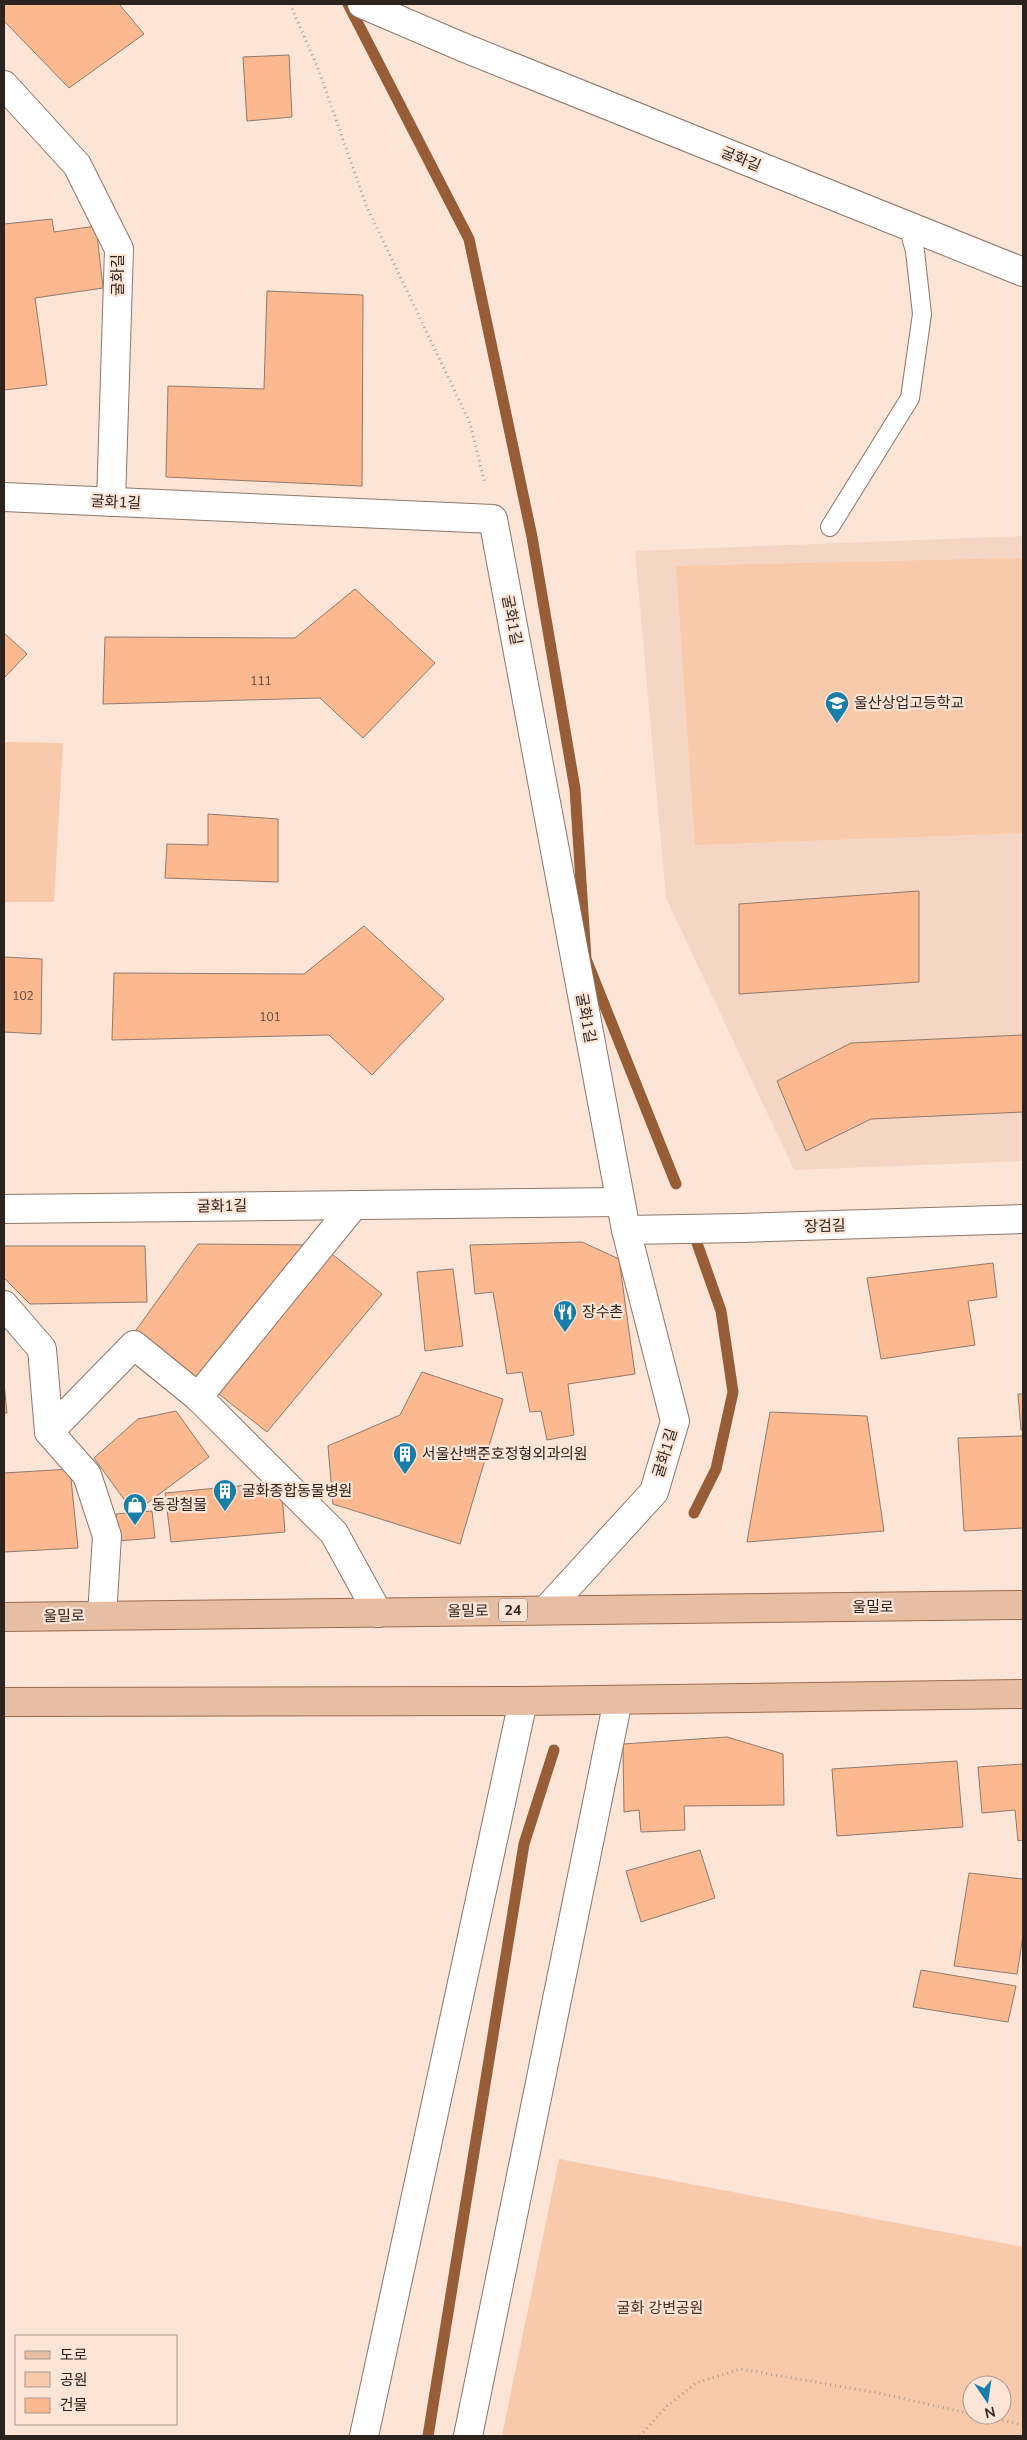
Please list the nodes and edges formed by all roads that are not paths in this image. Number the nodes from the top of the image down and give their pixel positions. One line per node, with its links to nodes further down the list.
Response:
1 (362, 4): 3 (street, 굴화길)
2 (4, 86): 6 (street, 굴화길)
3 (908, 226): 4 (street, 굴화길); 7 (lane)
4 (1023, 272)
5 (4, 497): 6 (street, 굴화1길)
6 (111, 502): 8 (street, 굴화1길)
7 (830, 527)
8 (620, 1202): 9 (street, 굴화1길); 12 (street, 굴화1길)
9 (354, 1205): 10 (street, 굴화1길); 14 (street)
10 (4, 1208)
11 (1023, 1219): 12 (street, 장검길)
12 (626, 1230): 17 (street, 굴화1길)
13 (4, 1305): 15 (street)
14 (198, 1397): 15 (street); 18 (street)
15 (49, 1432): 19 (street)
16 (1023, 1605): 17 (main road, 울밀로 / 24)
17 (547, 1609): 18 (main road, 울밀로 / 24)
18 (378, 1613): 19 (main road, 울밀로 / 24)
19 (102, 1615): 20 (main road, 울밀로 / 24)
20 (4, 1617)
21 (1023, 1694): 22 (main road)
22 (618, 1700): 23 (main road); 26 (street)
23 (523, 1701): 24 (main road); 25 (street)
24 (4, 1702)
25 (364, 2436)
26 (468, 2436)

